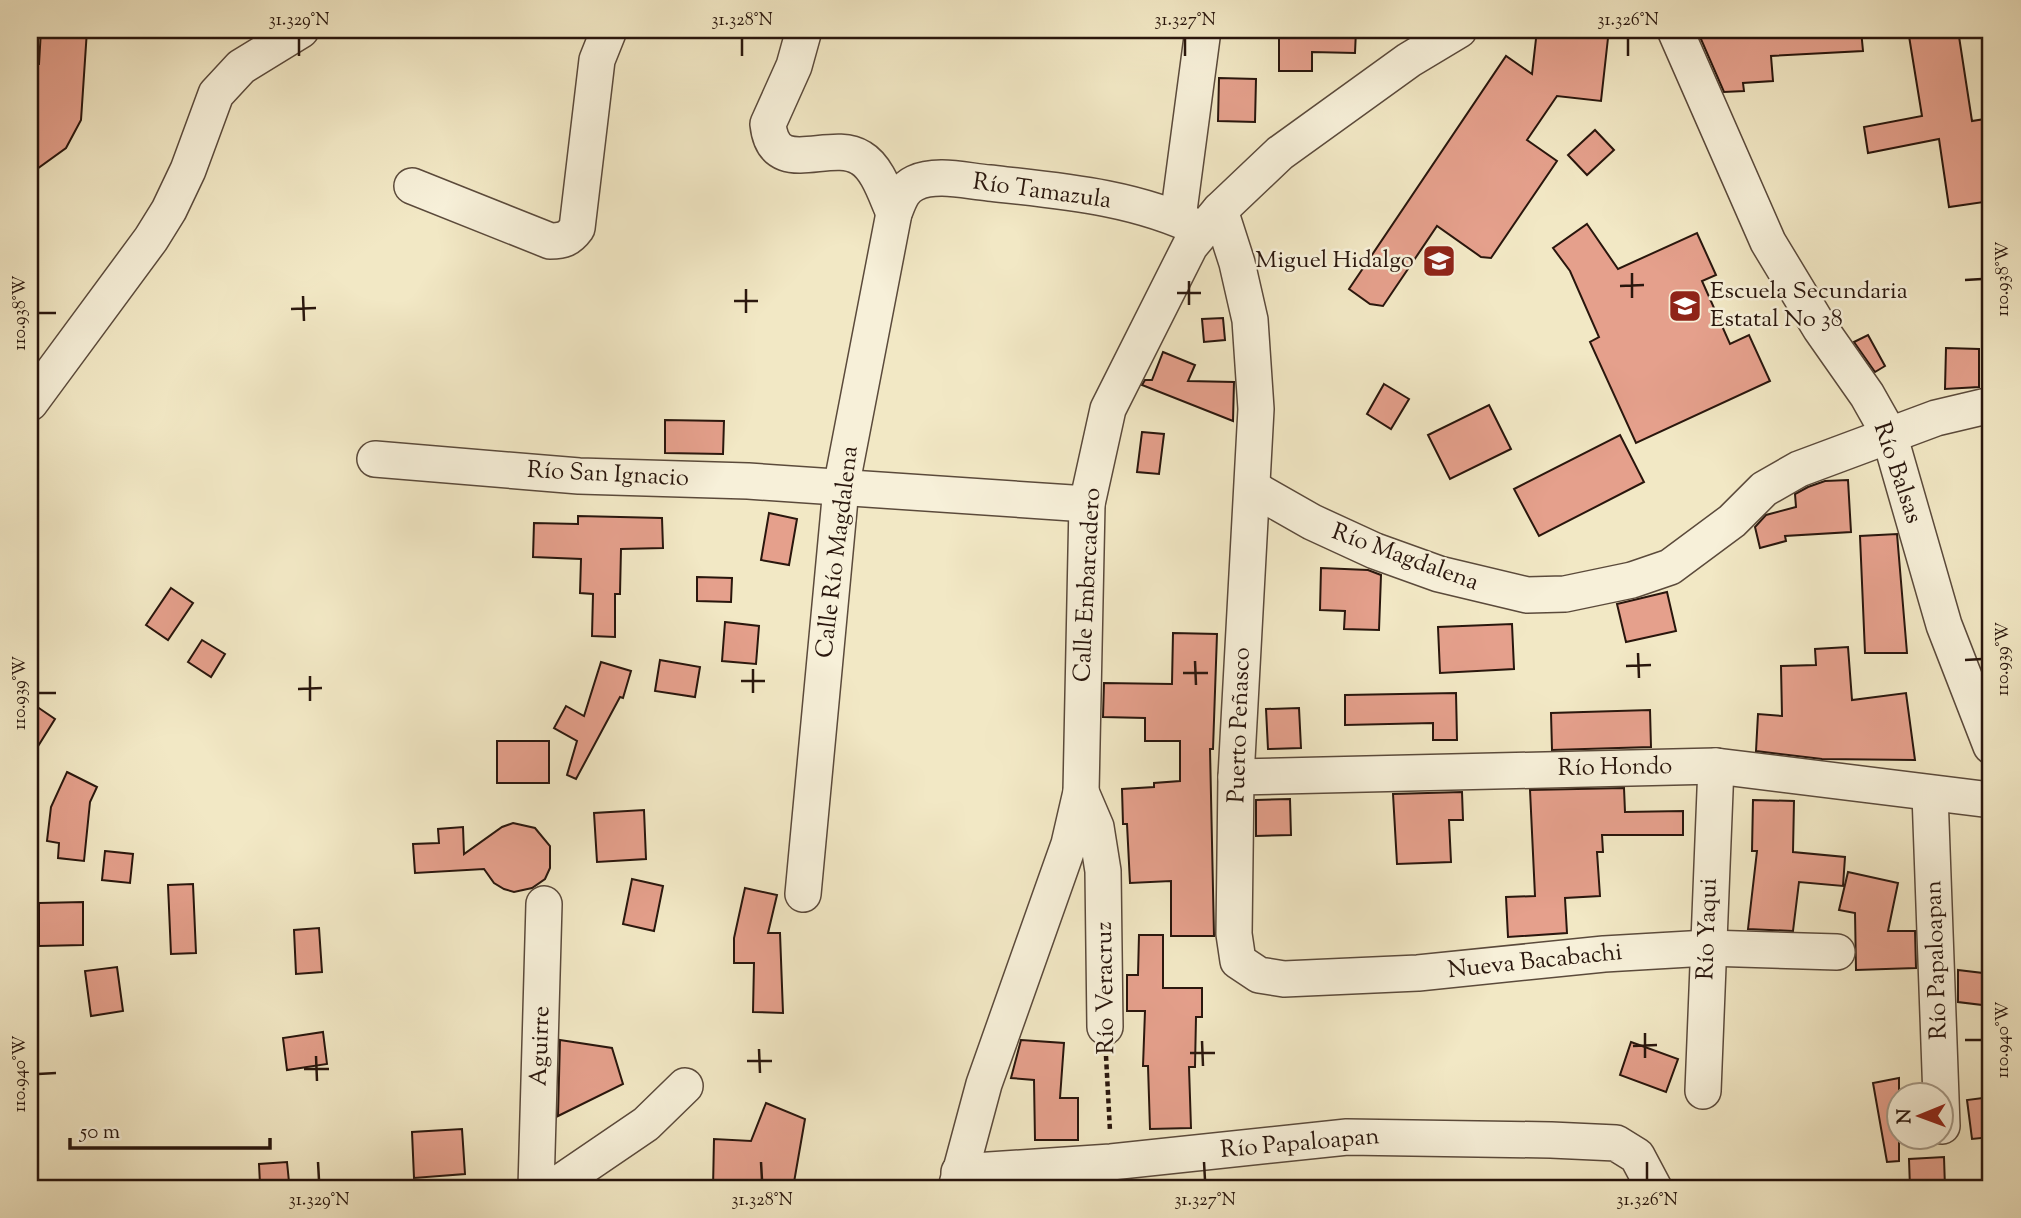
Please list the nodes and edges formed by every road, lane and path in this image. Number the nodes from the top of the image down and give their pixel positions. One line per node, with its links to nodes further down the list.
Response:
1 (301, 30): 10 (street)
2 (609, 30): 7 (street)
3 (804, 30): 8 (street)
4 (1203, 30): 9 (street)
5 (1459, 30): 9 (street, Calle Embarcadero)
6 (1675, 30): 12 (street, Río Balsas)
7 (412, 187)
8 (894, 213): 9 (street, Río Tamazula); 14 (street, Calle Río Magdalena)
9 (1200, 219): 15 (street); 16 (street, Calle Embarcadero)
10 (30, 403)
11 (1991, 405): 12 (street, Río Magdalena)
12 (1889, 435): 15 (street, Río Magdalena); 17 (street, Río Balsas)
13 (375, 458): 14 (street, Río San Ignacio)
14 (841, 488): 16 (street, Río San Ignacio); 23 (street, Calle Río Magdalena)
15 (1254, 489): 19 (street, Puerto Peñasco)
16 (1087, 504): 20 (street, Calle Embarcadero)
17 (1991, 746)
18 (1716, 766): 19 (street, Río Hondo); 21 (street, Río Hondo); 25 (street, Río Yaqui)
19 (1237, 777): 27 (street, Puerto Peñasco)
20 (1081, 792): 28 (street, Río Veracruz); 33 (street, Calle Embarcadero)
21 (1930, 794): 22 (street, Río Hondo); 29 (street, Río Papaloapan)
22 (1991, 800)
23 (803, 894)
24 (544, 904): 34 (street, Aguirre)
25 (1707, 948): 26 (street, Nueva Bacabachi); 27 (street, Nueva Bacabachi); 31 (street, Río Yaqui)
26 (1837, 953)
27 (1238, 961)
28 (1105, 1027): 32 (path, Río Veracruz)
29 (1940, 1082)
30 (685, 1086): 35 (street)
31 (1703, 1091)
32 (1111, 1162): 33 (street, Río Papaloapan); 36 (street, Río Papaloapan)
33 (957, 1180)
34 (536, 1188)
35 (552, 1188)
36 (1654, 1188)

